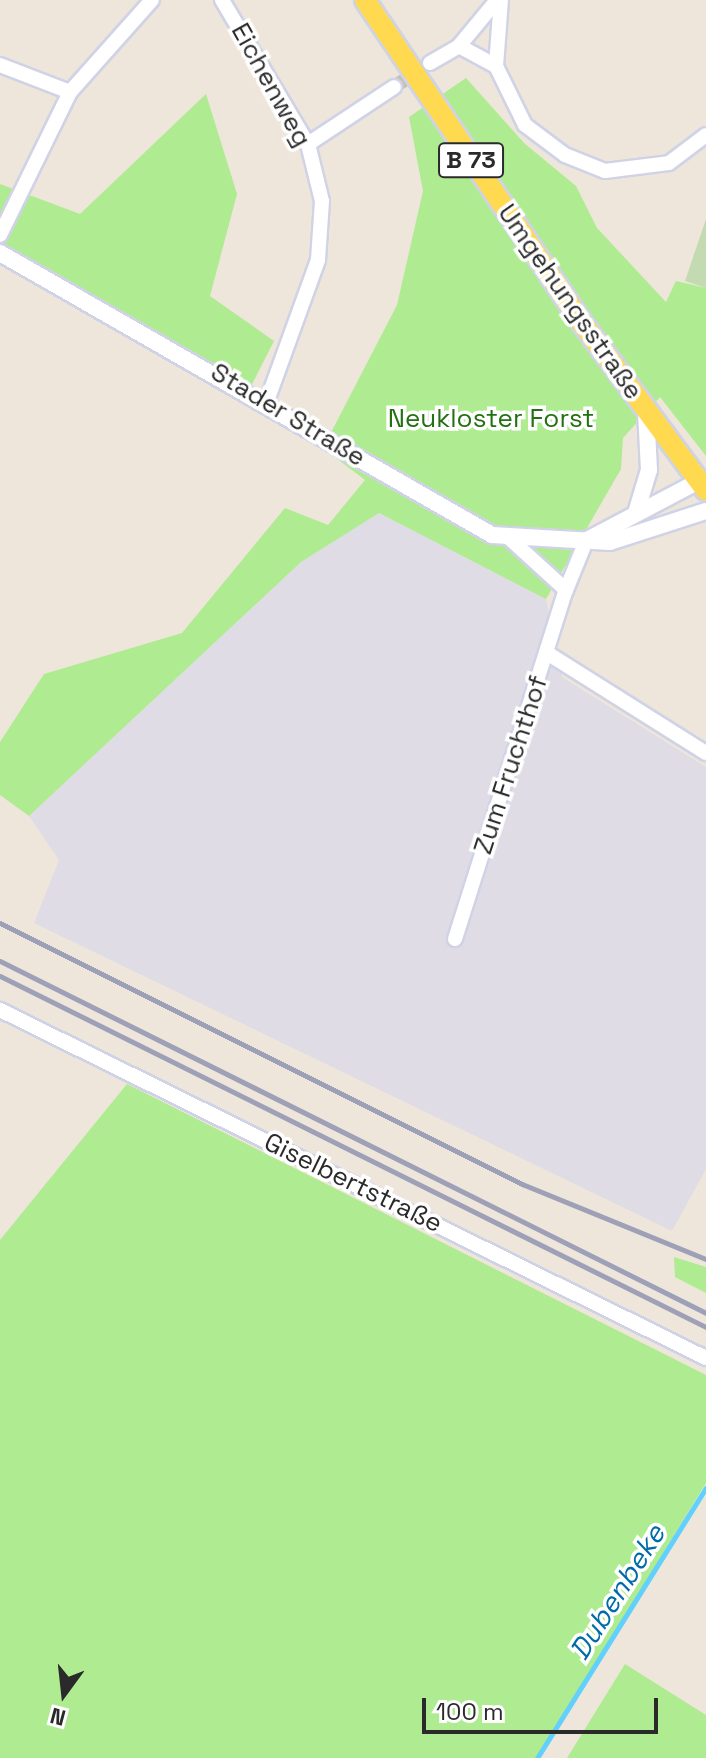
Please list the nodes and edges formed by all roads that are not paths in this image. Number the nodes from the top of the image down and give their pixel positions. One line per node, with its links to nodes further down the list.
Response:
1 (152, 0): 10 (street)
2 (222, 0): 12 (street, Eichenweg)
3 (365, 0): 16 (main road, Umgehungsstraße / B 73)
4 (499, 0): 5 (street); 8 (street)
5 (459, 46): 6 (street); 8 (street)
6 (430, 63)
7 (0, 65): 10 (street)
8 (496, 66): 11 (street)
9 (394, 87): 12 (street)
10 (70, 92): 13 (street)
11 (706, 135)
12 (308, 144): 15 (street, Eichenweg)
13 (0, 235)
14 (0, 253): 15 (street, Stader Straße)
15 (267, 401): 20 (street, Stader Straße)
16 (646, 410): 17 (main road, Umgehungsstraße / B 73); 19 (street)
17 (702, 486): 19 (street)
18 (706, 511): 21 (street, Stader Straße)
19 (636, 513): 21 (street)
20 (509, 538): 21 (street, Stader Straße); 22 (street)
21 (586, 541): 22 (street, Zum Fruchthof)
22 (566, 590): 23 (street, Zum Fruchthof)
23 (547, 653): 24 (street); 25 (street, Zum Fruchthof)
24 (706, 753)
25 (455, 939)
26 (0, 1010): 27 (street, Giselbertstraße)
27 (706, 1358)

